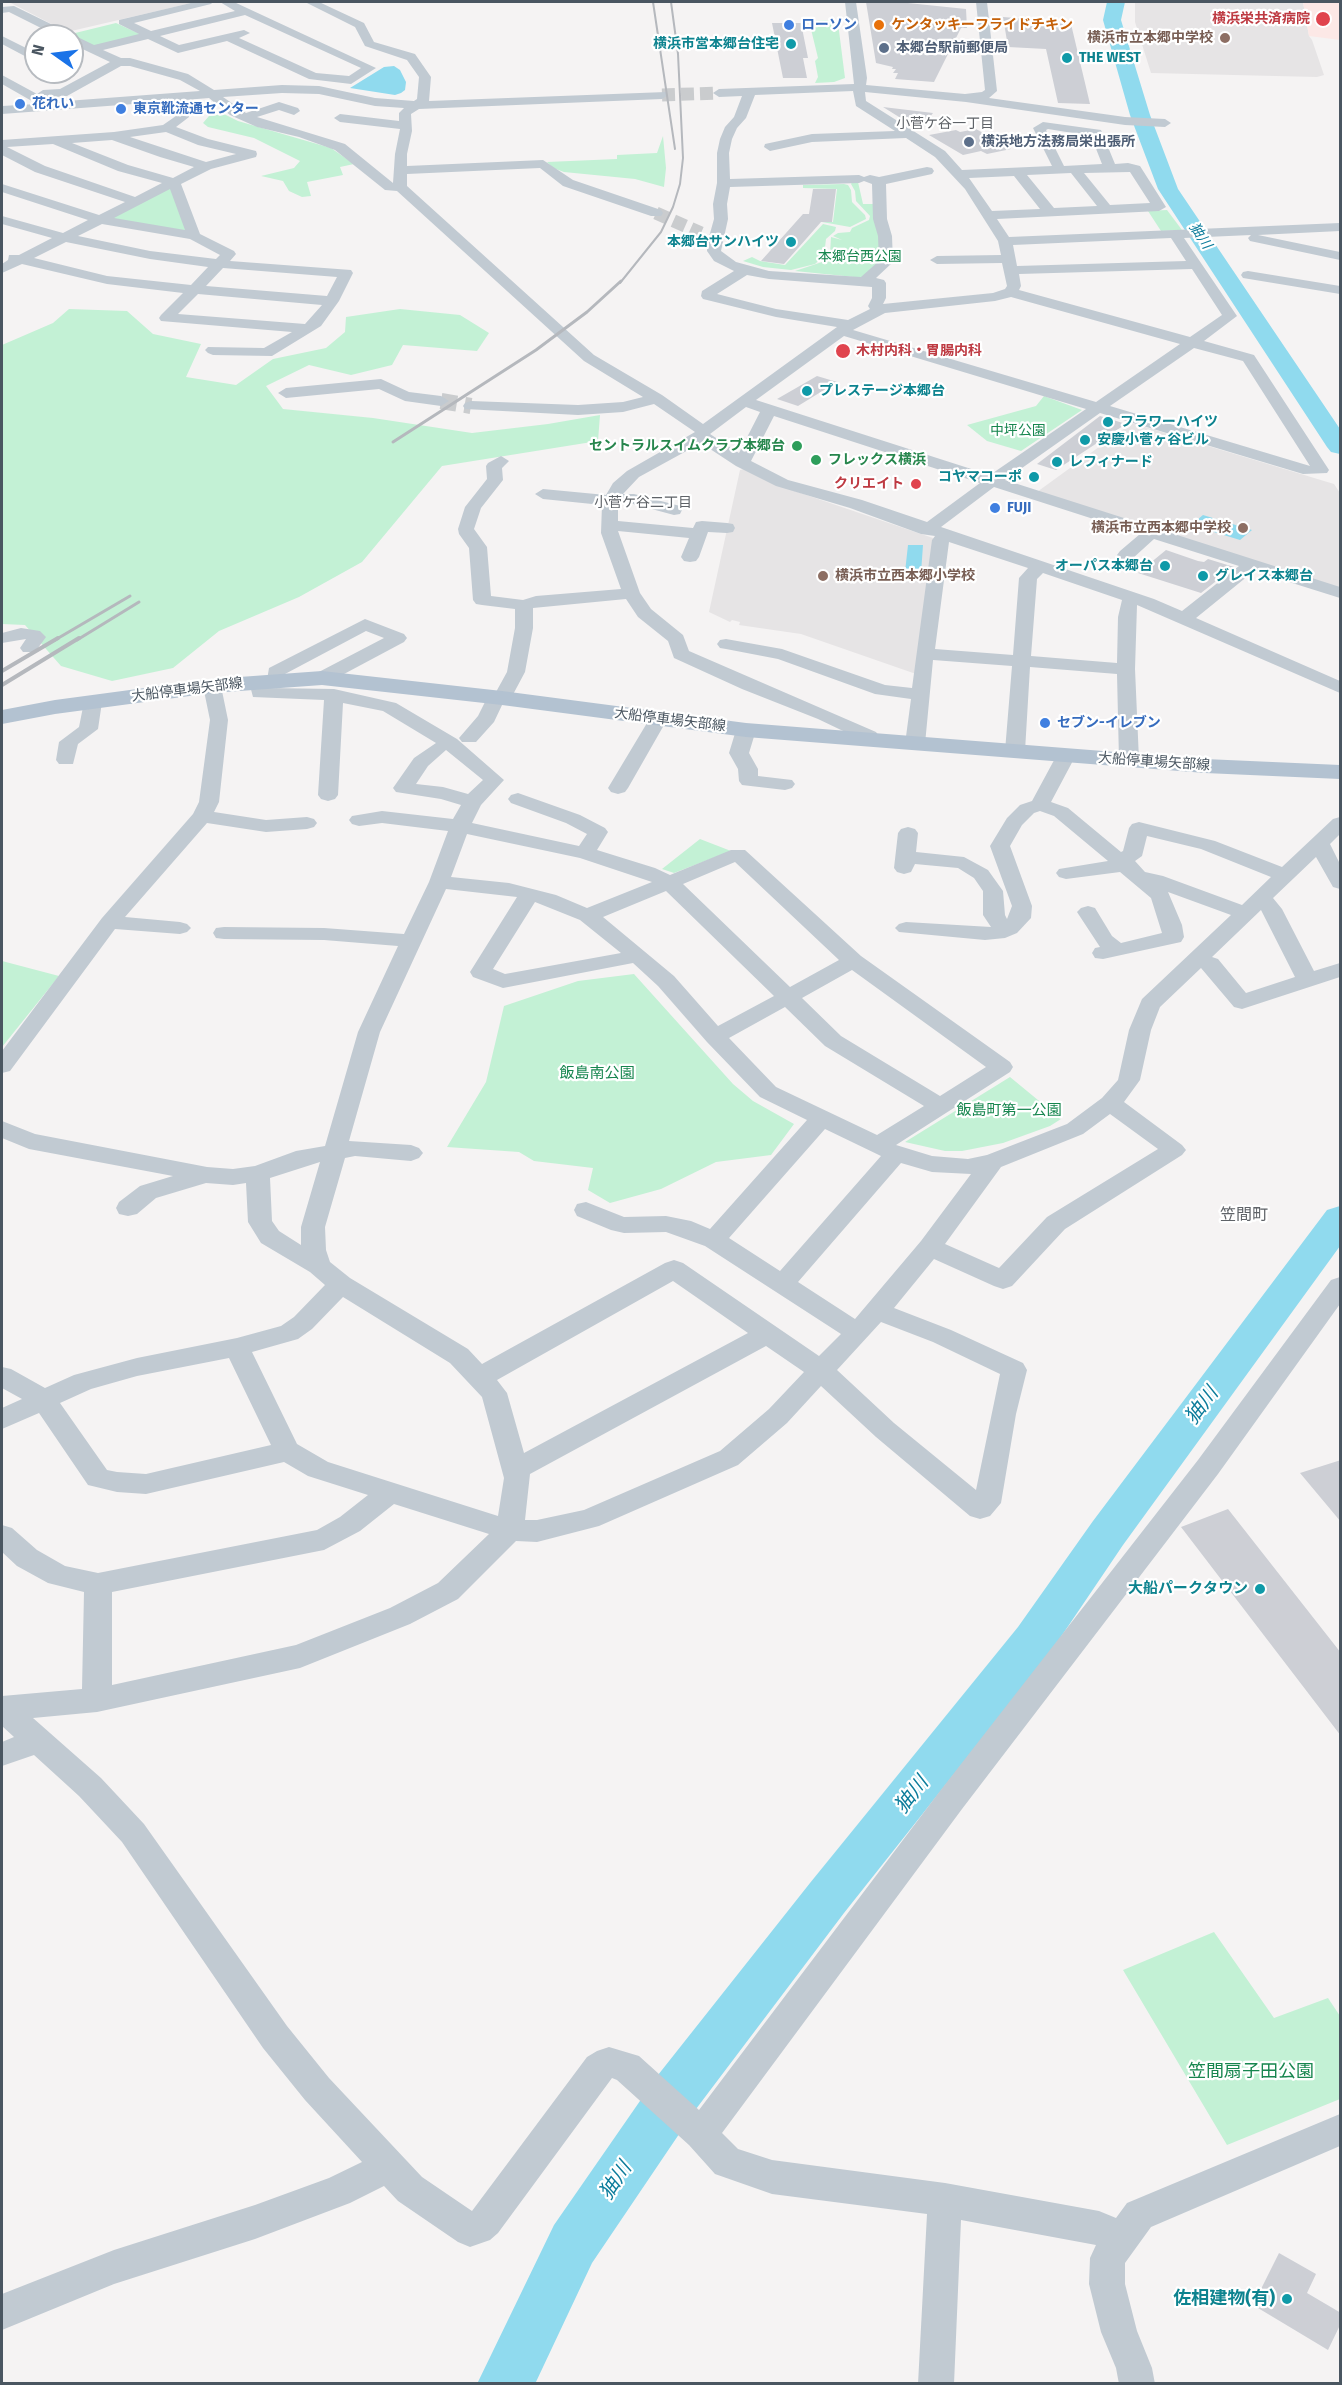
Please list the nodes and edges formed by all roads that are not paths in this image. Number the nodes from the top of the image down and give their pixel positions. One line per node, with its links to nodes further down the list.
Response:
1 (207, 2): 10 (street)
2 (226, 2): 7 (street)
3 (311, 2): 28 (street)
4 (850, 2): 18 (street)
5 (982, 2): 20 (street)
6 (2, 10): 8 (street)
7 (248, 11): 9 (street); 10 (street)
8 (42, 24)
9 (278, 24): 11 (street); 11 (street)
10 (149, 35): 11 (street); 14 (street)
11 (228, 37)
12 (2, 42): 15 (street)
13 (84, 45): 14 (street)
14 (92, 49): 16 (street)
15 (24, 52)
16 (119, 62): 22 (street); 23 (street)
17 (2, 79): 22 (street)
18 (860, 88): 19 (street); 27 (street); 38 (street)
19 (750, 91): 21 (street); 56 (street)
20 (991, 91): 27 (street); 29 (street)
21 (719, 93)
22 (30, 94): 25 (street); 30 (street)
23 (209, 94): 26 (street); 28 (street); 33 (street)
24 (662, 95): 28 (street)
25 (2, 97)
26 (178, 97): 30 (street); 37 (street)
27 (955, 97): 29 (street)
28 (417, 105): 36 (street)
29 (1015, 105): 35 (street)
30 (50, 106): 31 (street)
31 (2, 110)
32 (294, 111): 33 (street)
33 (245, 117): 57 (street)
34 (340, 118): 36 (street)
35 (1163, 123)
36 (406, 126): 48 (street)
37 (167, 128): 39 (street); 44 (street)
38 (909, 134): 42 (street); 52 (street)
39 (114, 136): 40 (street); 44 (street)
40 (54, 140): 41 (street); 55 (street)
41 (2, 144)
42 (770, 147)
43 (2, 150): 46 (street)
44 (206, 166): 55 (street)
45 (1110, 168): 47 (street); 49 (street); 59 (street)
46 (40, 169): 53 (street); 58 (street)
47 (1074, 169): 49 (street); 59 (street)
48 (402, 170): 57 (street); 61 (street)
49 (1060, 170): 51 (street)
50 (927, 171): 54 (street)
51 (1018, 172): 52 (street); 60 (street)
52 (959, 174): 62 (street)
53 (9, 180): 63 (street)
54 (870, 180): 56 (street); 82 (street)
55 (174, 182): 58 (street); 69 (street)
56 (724, 183): 80 (street)
57 (400, 187): 93 (street)
58 (136, 201): 63 (street)
59 (1111, 209): 60 (street); 68 (street)
60 (1050, 212): 62 (street)
61 (656, 213)
62 (989, 215): 71 (street)
63 (98, 219): 69 (street); 70 (street)
64 (2, 220): 70 (street)
65 (1341, 227): 66 (street)
66 (1249, 231): 67 (street); 73 (street)
67 (1177, 233): 68 (street); 78 (street)
68 (1134, 235): 71 (street)
69 (194, 236): 76 (street)
70 (63, 237): 74 (street); 76 (street)
71 (1005, 241): 77 (street)
72 (2, 255): 74 (street)
73 (1341, 256)
74 (19, 260): 79 (street); 83 (street)
75 (937, 260): 77 (street)
76 (219, 264): 83 (street); 86 (street)
77 (1011, 264): 78 (street); 85 (street)
78 (1197, 265): 90 (street)
79 (2, 269)
80 (745, 270): 82 (street); 88 (street)
81 (1248, 275): 84 (street)
82 (865, 281): 87 (street)
83 (193, 290): 86 (street); 89 (street)
84 (1341, 291)
85 (1011, 292): 87 (street); 90 (street)
86 (332, 301): 89 (street)
87 (882, 309): 88 (street)
88 (846, 328): 95 (street); 97 (street)
89 (308, 329): 91 (street)
90 (1191, 342): 97 (street); 97 (street)
91 (213, 350)
92 (286, 393): 94 (street)
93 (657, 398): 96 (street); 99 (street)
94 (441, 401)
95 (745, 402): 98 (street); 99 (street)
96 (471, 406)
97 (1097, 408): 102 (street)
98 (769, 411): 101 (street); 102 (street)
99 (702, 434): 101 (street); 104 (street)
100 (501, 461): 119 (street)
101 (742, 463): 108 (street)
102 (991, 482): 108 (street); 109 (street)
103 (543, 494): 104 (street)
104 (612, 500): 105 (street); 106 (street)
105 (674, 510)
106 (610, 525): 110 (street); 116 (street)
107 (727, 528): 110 (street)
108 (927, 530): 111 (street)
109 (1151, 533): 112 (street); 114 (street)
110 (698, 534): 113 (street)
111 (946, 536): 115 (street); 125 (street)
112 (1126, 555)
113 (690, 557)
114 (1251, 565): 117 (street); 120 (street)
115 (1040, 567): 118 (street); 126 (street)
116 (631, 593): 119 (street); 128 (street)
117 (1341, 593)
118 (1134, 599): 120 (street); 127 (street)
119 (524, 605): 134 (street)
120 (1183, 619): 132 (street)
121 (736, 626): 123 (street)
122 (2, 638): 124 (street)
123 (726, 644): 128 (street); 133 (street)
124 (28, 648)
125 (924, 654): 126 (street); 133 (street)
126 (1022, 661): 127 (street); 142 (street)
127 (1126, 669): 145 (street)
128 (714, 670): 139 (street)
129 (267, 681): 130 (main road, 大船停車場矢部線); 131 (main road, 大船停車場矢部線); 131 (street)
130 (212, 686): 135 (main road, 大船停車場矢部線); 153 (street)
131 (328, 687): 134 (main road, 大船停車場矢部線); 141 (street); 149 (street)
132 (1341, 688)
133 (921, 695): 140 (street)
134 (499, 698): 137 (main road, 大船停車場矢部線); 141 (street)
135 (93, 702): 136 (main road, 大船停車場矢部線); 144 (street)
136 (2, 717)
137 (658, 718): 138 (main road, 大船停車場矢部線); 148 (street)
138 (746, 730): 139 (main road, 大船停車場矢部線); 147 (street)
139 (872, 740): 140 (main road, 大船停車場矢部線)
140 (915, 744): 142 (main road, 大船停車場矢部線)
141 (456, 745): 151 (street); 151 (street)
142 (1015, 751): 143 (main road, 大船停車場矢部線)
143 (1066, 755): 145 (main road, 大船停車場矢部線); 152 (street)
144 (66, 760)
145 (1129, 760): 146 (main road, 大船停車場矢部線)
146 (1341, 772)
147 (785, 784)
148 (618, 788)
149 (328, 795)
150 (518, 799): 160 (street)
151 (472, 802): 157 (street)
152 (1040, 805): 161 (street); 174 (street)
153 (202, 816): 155 (street); 171 (street)
154 (359, 820): 157 (street)
155 (307, 823)
156 (1341, 823): 159 (street)
157 (460, 825): 160 (street); 164 (street)
158 (908, 832): 174 (street)
159 (1319, 843): 163 (street); 166 (street)
160 (585, 853): 165 (street)
161 (1128, 867): 162 (street); 163 (street); 168 (street); 169 (street)
162 (1066, 873)
163 (1285, 875): 168 (street)
164 (439, 882): 167 (street); 176 (street)
165 (669, 882): 170 (street); 179 (street); 182 (street)
166 (1341, 883)
167 (529, 894): 170 (street); 177 (street)
168 (1253, 906): 178 (street); 181 (street)
169 (1088, 912)
170 (587, 916): 177 (street)
171 (109, 922): 173 (street); 184 (street)
172 (918, 925): 174 (street)
173 (180, 928)
174 (1005, 932)
175 (224, 933): 176 (street)
176 (411, 941): 190 (street)
177 (637, 956): 183 (street)
178 (1197, 957): 181 (street); 185 (street)
179 (853, 961): 182 (street); 186 (street)
180 (1341, 970): 181 (street)
181 (1308, 981)
182 (787, 997): 183 (street); 186 (street)
183 (715, 1037): 187 (street)
184 (2, 1066)
185 (1110, 1103): 192 (street); 198 (street)
186 (940, 1106): 189 (street)
187 (822, 1117): 189 (street); 197 (street)
188 (2, 1129): 193 (street)
189 (888, 1150): 192 (street); 201 (street)
190 (334, 1151): 191 (street); 194 (street); 199 (street)
191 (411, 1152)
192 (993, 1161): 198 (street)
193 (207, 1174): 194 (street); 195 (street)
194 (258, 1174): 199 (street)
195 (128, 1208)
196 (586, 1209): 197 (street)
197 (714, 1240): 201 (street)
198 (930, 1247): 203 (street)
199 (319, 1266): 200 (street)
200 (341, 1284): 206 (street); 209 (street)
201 (783, 1284): 204 (street)
202 (1338, 1294): 223 (street)
203 (877, 1311): 204 (street); 207 (street)
204 (857, 1332): 207 (street)
205 (767, 1334): 207 (street); 209 (street); 213 (street)
206 (237, 1347): 210 (street); 212 (street)
207 (820, 1370): 215 (street)
208 (2, 1376): 210 (street)
209 (479, 1377): 213 (street)
210 (43, 1399): 211 (street); 212 (street)
211 (2, 1419)
212 (288, 1451): 214 (street)
213 (516, 1470): 215 (street)
214 (388, 1493): 215 (street); 217 (street)
215 (510, 1530): 218 (street)
216 (2, 1536): 217 (street)
217 (98, 1584): 218 (street)
218 (98, 1700): 219 (street)
219 (2, 1708): 220 (street)
220 (40, 1742): 221 (street); 224 (street)
221 (2, 1754)
222 (1341, 2130): 226 (street)
223 (701, 2134): 224 (street); 225 (street)
224 (390, 2166): 227 (street)
225 (945, 2200): 226 (street); 228 (street)
226 (1122, 2239): 229 (street)
227 (2, 2312)
228 (936, 2384)
229 (1137, 2384)

